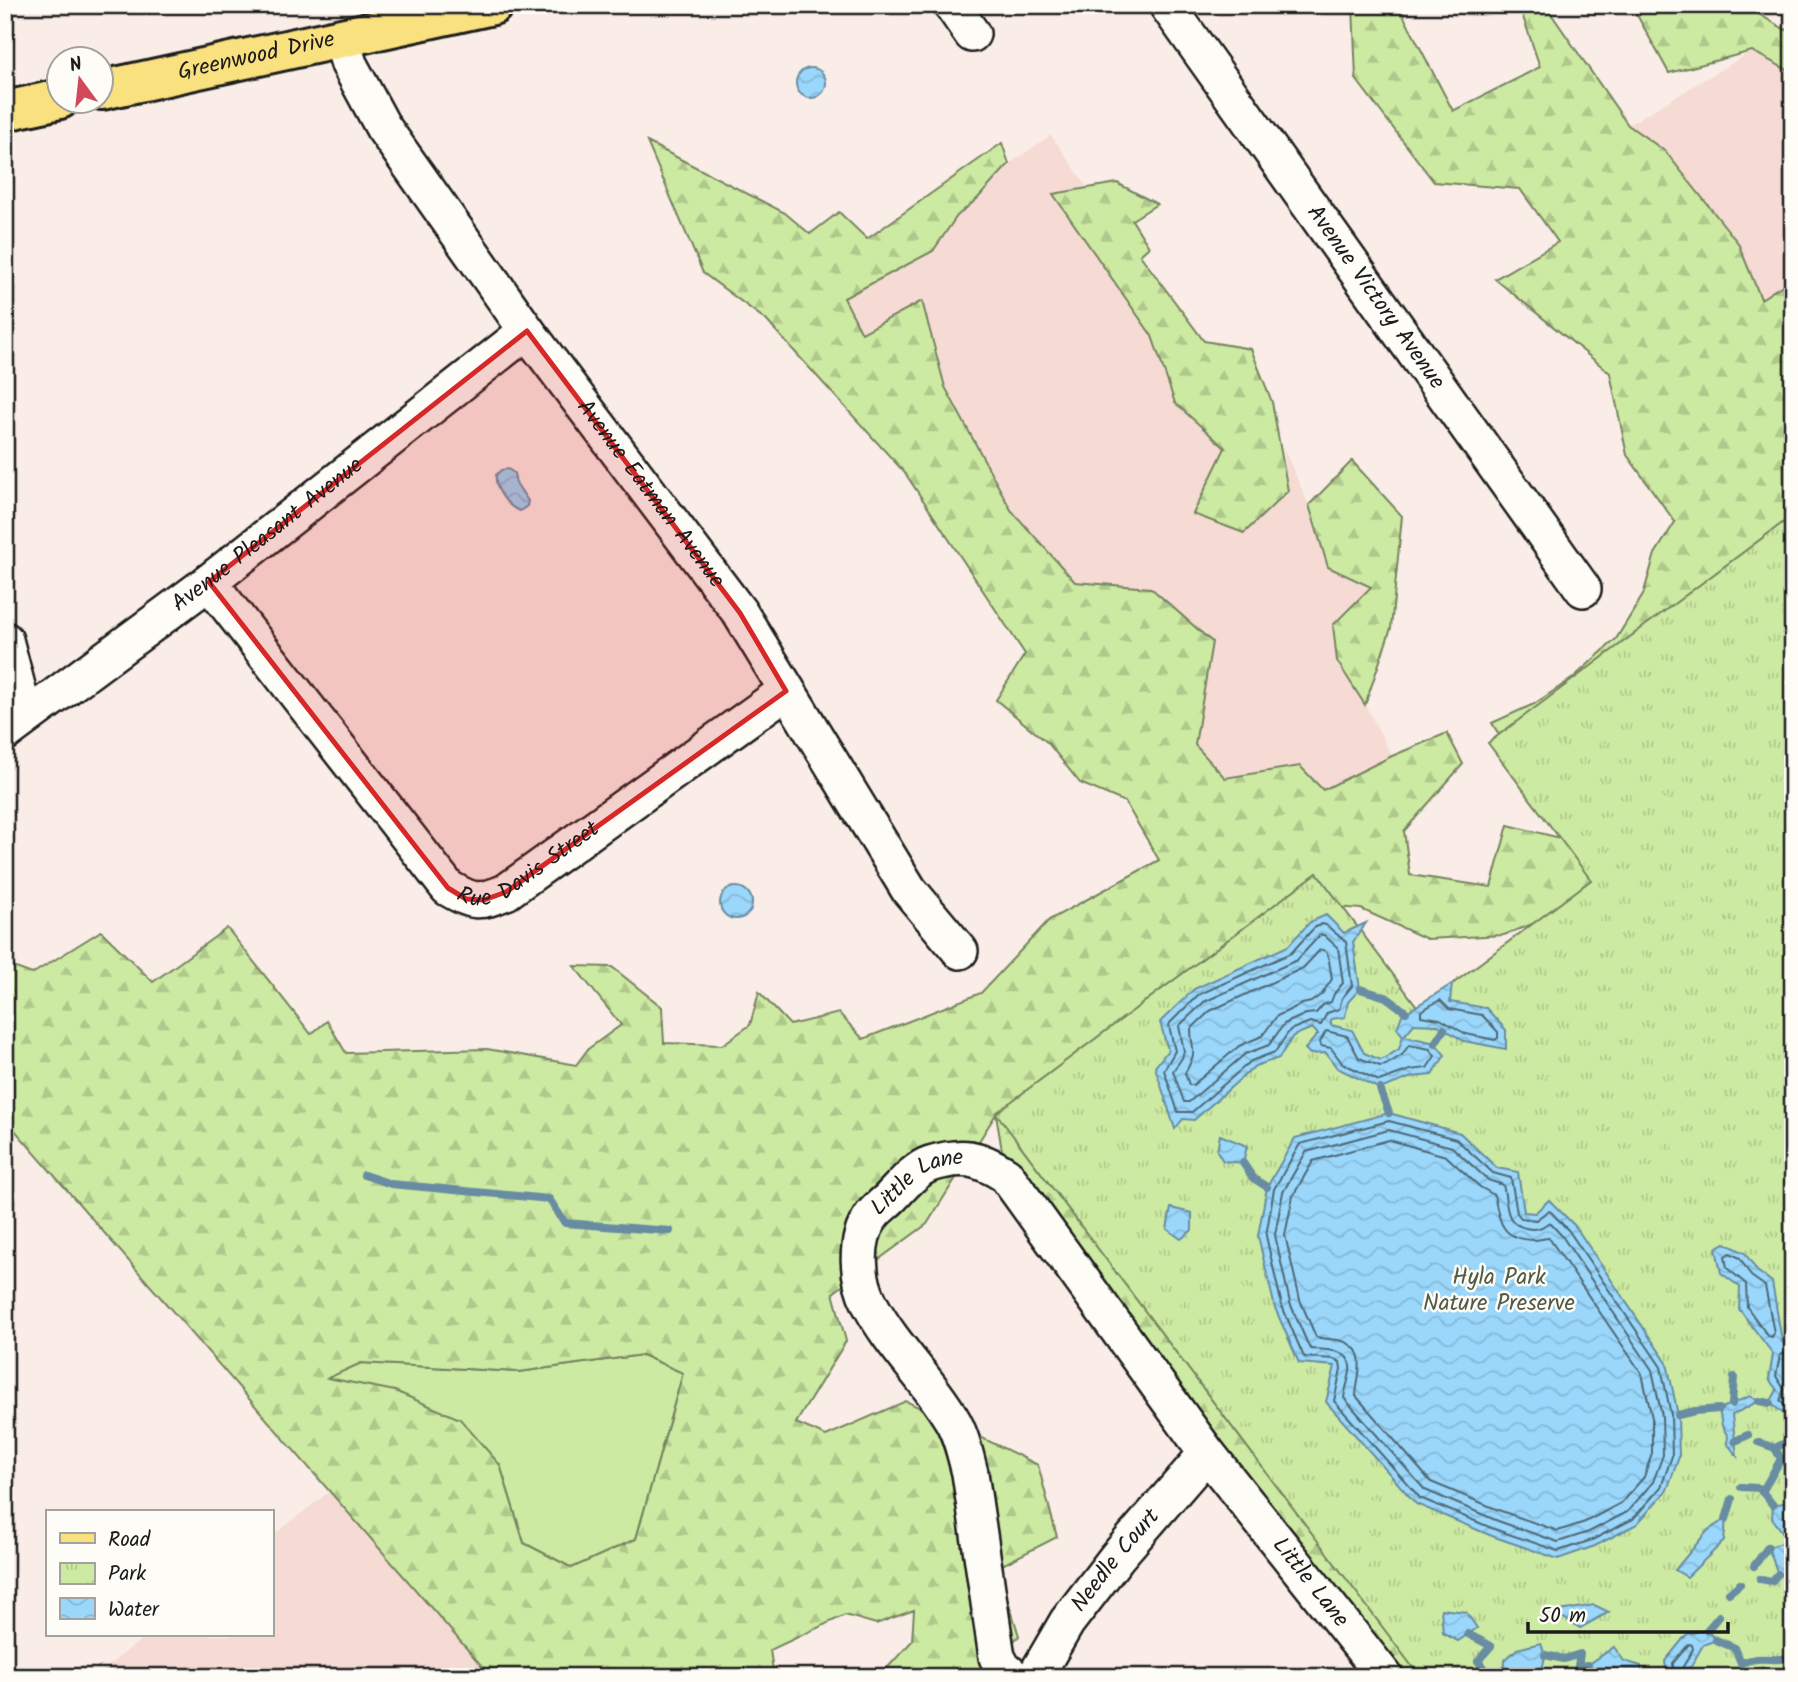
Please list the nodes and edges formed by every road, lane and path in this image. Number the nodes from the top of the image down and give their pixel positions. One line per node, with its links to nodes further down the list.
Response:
1 (493, 5): 5 (main road, Greenwood Drive)
2 (952, 5): 4 (street)
3 (1167, 5): 11 (street, Avenue Victory Avenue)
4 (972, 34)
5 (341, 38): 6 (main road, Greenwood Drive); 9 (street, Avenue Eatman Avenue)
6 (116, 87)
7 (46, 102): 8 (main road)
8 (5, 111)
9 (527, 331): 10 (street, Avenue Pleasant Avenue); 13 (street, Avenue Eatman Avenue)
10 (209, 582): 13 (street, Rue Davis Street); 14 (street, Avenue Pleasant Avenue)
11 (1583, 589)
12 (5, 640): 14 (street)
13 (786, 691): 15 (street, Avenue Eatman Avenue)
14 (15, 725)
15 (960, 951)
16 (1207, 1453): 17 (street, Little Lane); 18 (street, Needle Court); 19 (street, Little Lane)
17 (1014, 1677)
18 (1035, 1677)
19 (1385, 1677)

